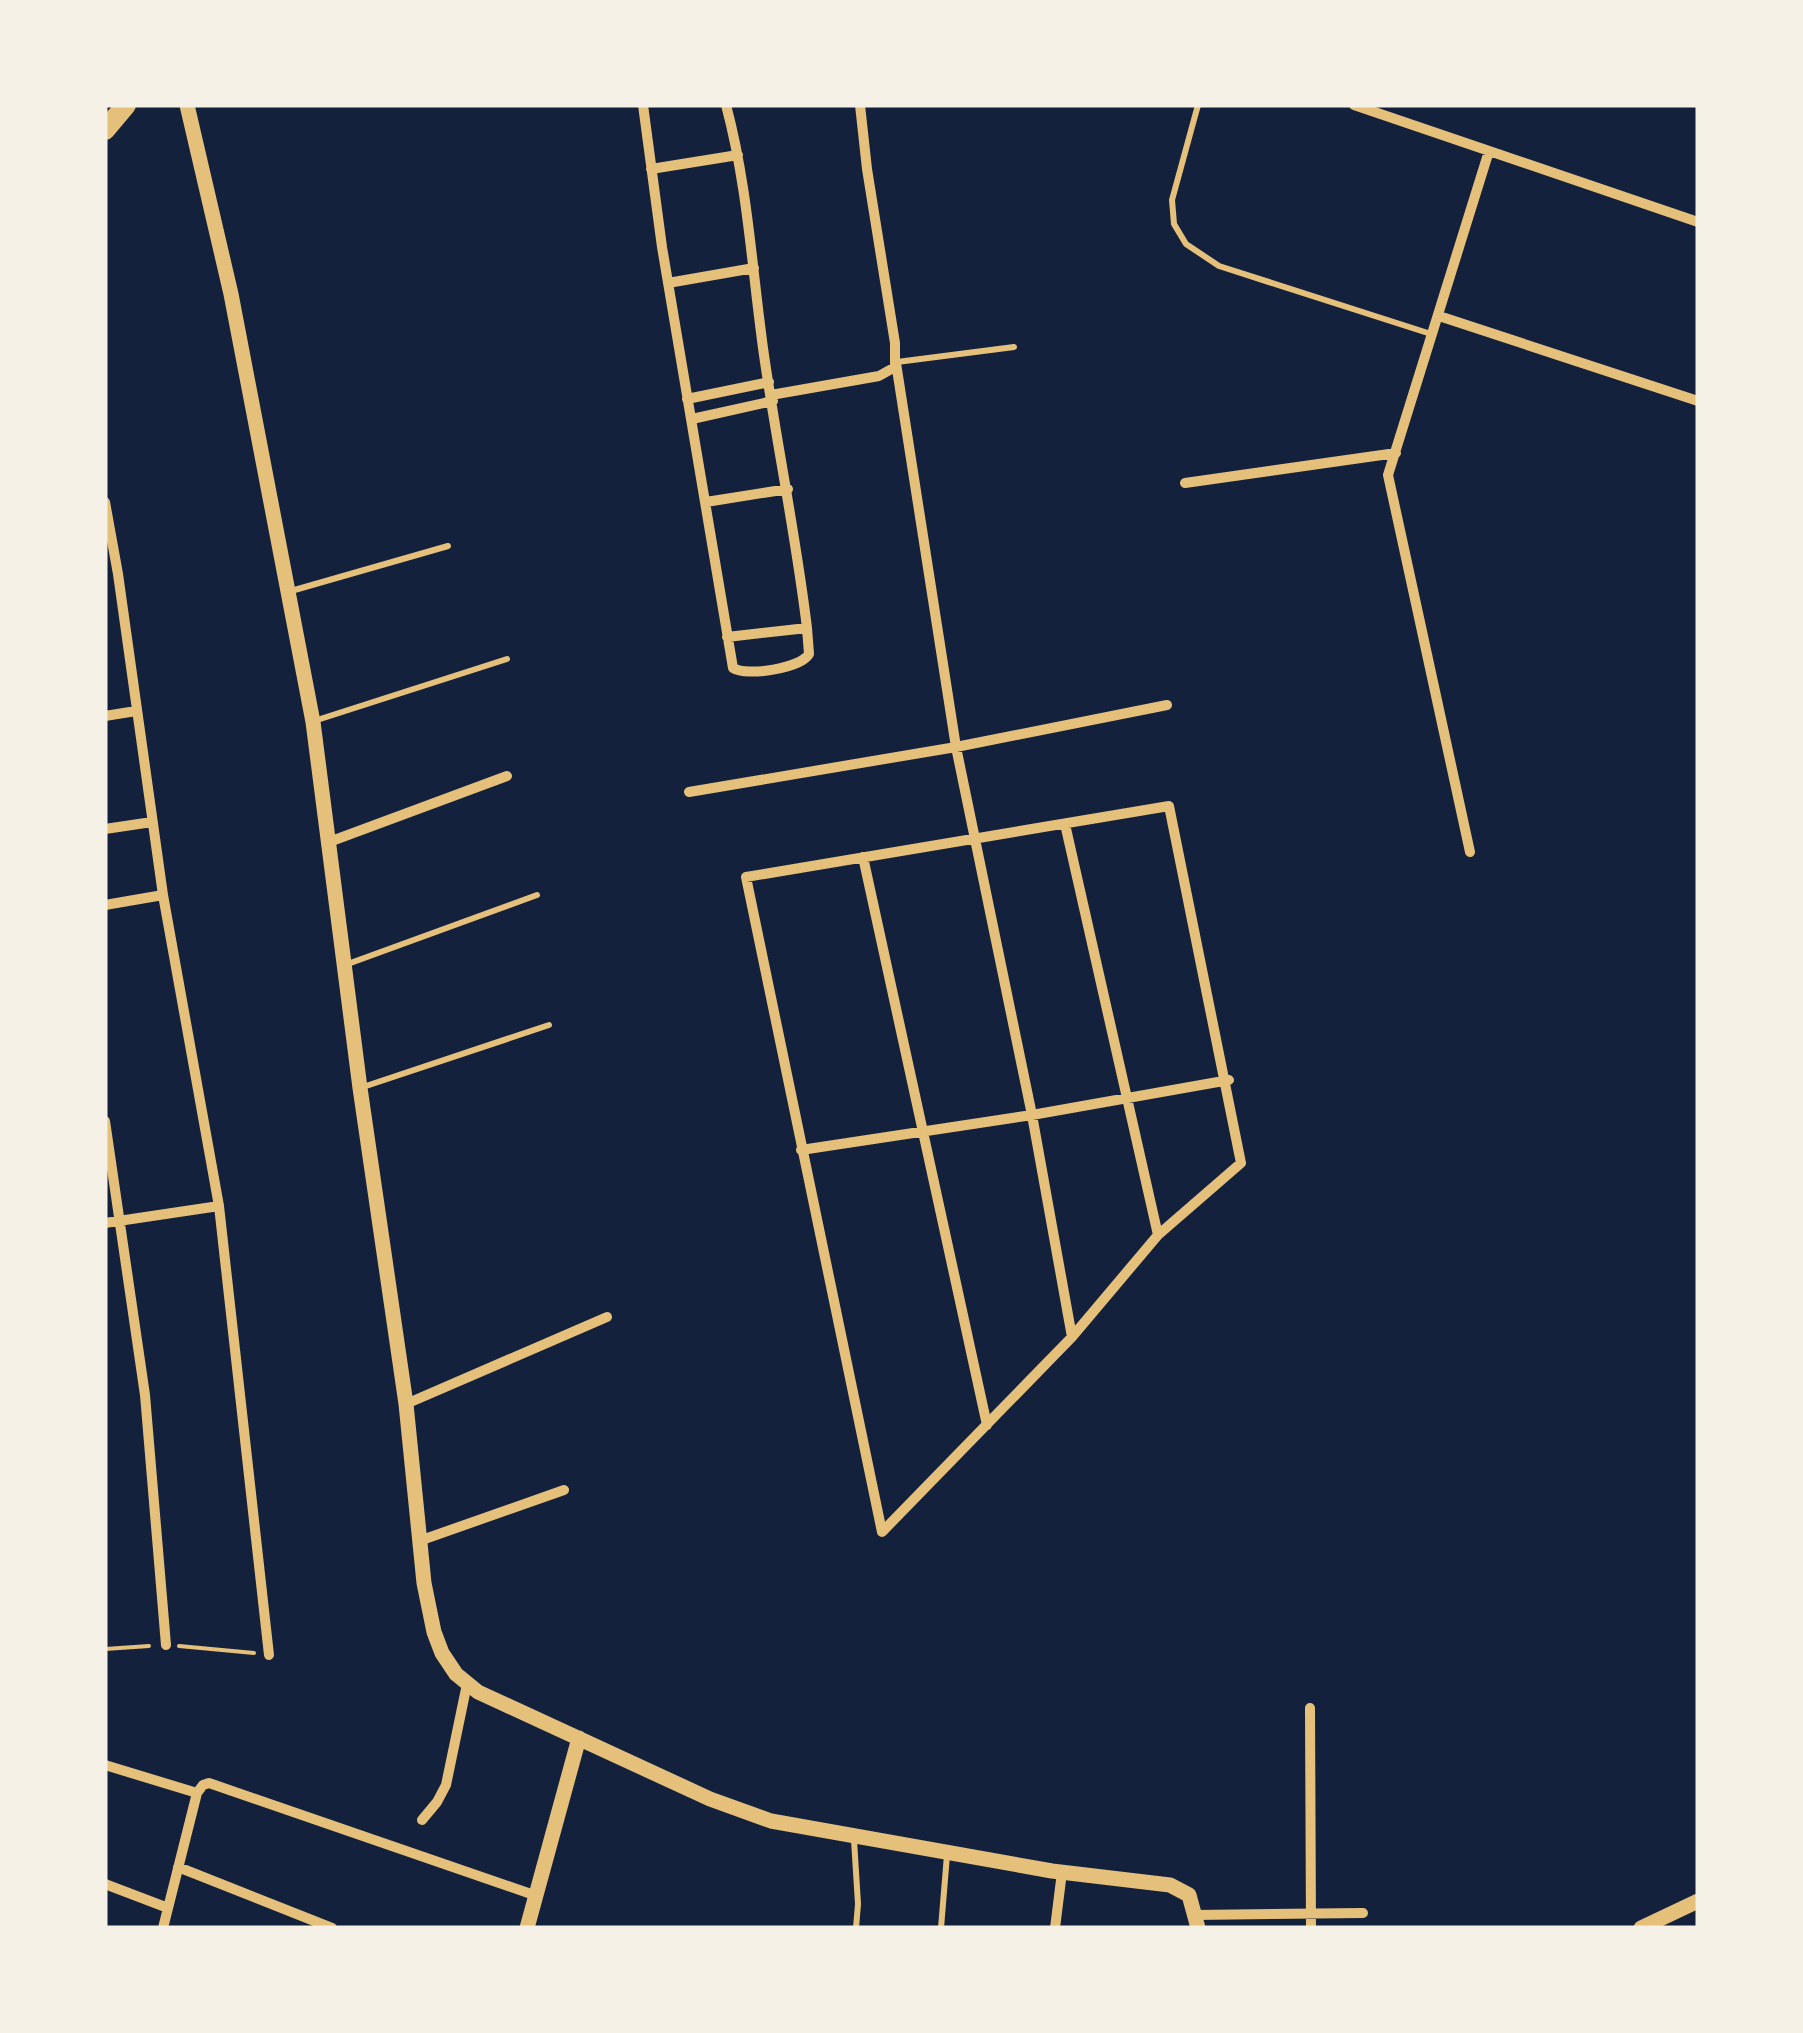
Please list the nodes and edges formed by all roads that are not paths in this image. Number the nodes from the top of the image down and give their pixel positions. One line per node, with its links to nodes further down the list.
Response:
1 (126, 105): 8 (main road)
2 (187, 105): 30 (street)
3 (644, 105): 11 (street)
4 (726, 105): 10 (street)
5 (860, 105): 18 (street)
6 (1198, 105): 16 (lane)
7 (1354, 105): 9 (street)
8 (105, 130)
9 (1489, 151): 12 (street); 15 (street)
10 (738, 155): 11 (street); 13 (street)
11 (651, 169): 14 (street)
12 (1698, 222)
13 (754, 268): 14 (street); 19 (street)
14 (668, 284): 21 (street)
15 (1439, 316): 16 (street); 22 (street)
16 (1433, 335): 24 (street)
17 (1014, 347): 18 (lane)
18 (896, 362): 20 (street); 38 (street)
19 (769, 382): 20 (street); 21 (street)
20 (772, 398): 23 (street); 26 (street)
21 (688, 399): 23 (street)
22 (1698, 401)
23 (692, 419): 27 (street)
24 (1396, 453): 25 (street); 46 (street)
25 (1184, 484)
26 (788, 489): 27 (street); 31 (street)
27 (706, 502): 32 (street)
28 (105, 504): 35 (street)
29 (448, 546): 30 (lane)
30 (290, 591): 37 (street)
31 (807, 628): 32 (street); 32 (street)
32 (727, 636)
33 (507, 659): 37 (lane)
34 (1167, 704): 38 (street)
35 (136, 712): 36 (street); 41 (street)
36 (105, 716)
37 (313, 722): 45 (street)
38 (956, 748): 40 (street); 44 (street)
39 (507, 776): 45 (street)
40 (688, 792)
41 (152, 822): 43 (street); 48 (street)
42 (1065, 824): 44 (street); 53 (street); 55 (street)
43 (105, 828)
44 (975, 838): 47 (street); 56 (street)
45 (329, 842): 51 (street)
46 (1470, 852)
47 (863, 857): 58 (street); 59 (street)
48 (162, 894): 50 (street); 60 (street)
49 (537, 895): 51 (lane)
50 (105, 905)
51 (346, 965): 54 (street)
52 (549, 1025): 54 (lane)
53 (1228, 1081): 55 (street); 63 (street)
54 (360, 1088): 66 (street)
55 (1127, 1098): 56 (street); 63 (street)
56 (1032, 1116): 58 (street); 65 (street)
57 (105, 1121): 61 (street)
58 (923, 1132): 59 (street); 67 (street)
59 (801, 1150): 67 (street)
60 (219, 1206): 61 (street); 71 (street)
61 (121, 1221): 62 (street); 70 (street)
62 (105, 1223)
63 (1158, 1235): 65 (street)
64 (608, 1317): 66 (street)
65 (1072, 1337): 67 (street)
66 (406, 1404): 69 (street)
67 (986, 1424)
68 (564, 1490): 69 (street)
69 (419, 1540): 72 (street)
70 (166, 1645)
71 (269, 1655)
72 (467, 1684): 74 (street); 77 (street)
73 (1310, 1708): 86 (street)
74 (580, 1738): 78 (street); 83 (street)
75 (105, 1765): 76 (street)
76 (196, 1793): 80 (street); 83 (street)
77 (422, 1820)
78 (853, 1836): 79 (street); 92 (lane)
79 (947, 1852): 81 (street); 93 (lane)
80 (178, 1867): 85 (street); 90 (street)
81 (1062, 1872): 88 (street); 94 (street)
82 (105, 1884): 85 (street)
83 (537, 1896): 91 (street)
84 (1698, 1901): 96 (street)
85 (168, 1908): 89 (street)
86 (1311, 1913): 87 (street); 88 (street); 95 (street)
87 (1363, 1914)
88 (1196, 1922)
89 (163, 1928)
90 (332, 1928)
91 (528, 1928)
92 (856, 1928)
93 (941, 1928)
94 (1055, 1928)
95 (1311, 1928)
96 (1641, 1928)

